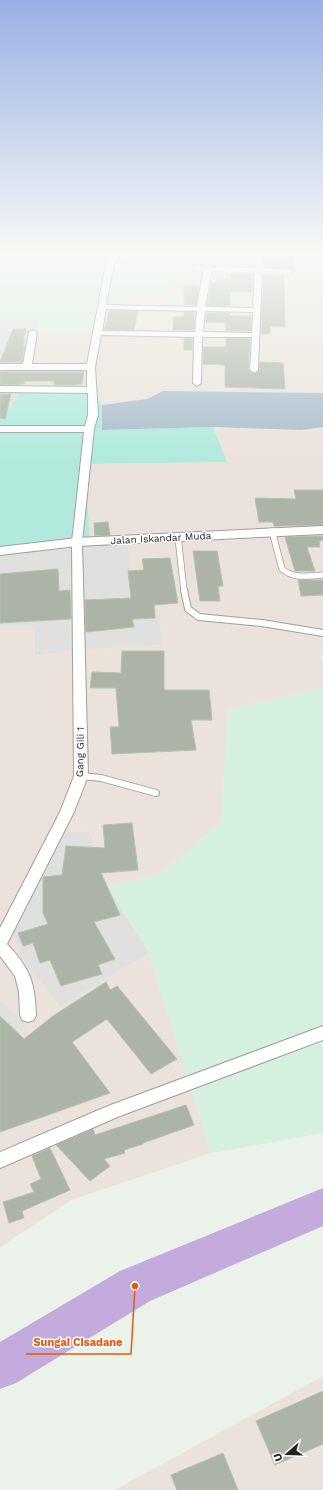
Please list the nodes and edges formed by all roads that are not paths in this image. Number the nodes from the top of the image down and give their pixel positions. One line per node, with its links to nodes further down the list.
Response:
1 (99, 322): 5 (street, Gang Gili 1)
2 (198, 322): 6 (street)
3 (256, 322): 7 (street)
4 (33, 332): 8 (street)
5 (96, 333): 6 (street); 10 (street, Gang Gili 1)
6 (197, 334): 7 (street); 12 (street)
7 (255, 335): 11 (street)
8 (27, 366): 9 (street); 10 (street)
9 (0, 367)
10 (91, 367): 14 (street, Gang Gili 1)
11 (254, 370)
12 (197, 383)
13 (0, 389): 14 (street)
14 (91, 390): 16 (street, Gang Gili 1)
15 (0, 429): 16 (street)
16 (89, 429): 20 (street, Gang Gili 1)
17 (323, 530): 18 (street, Jalan Iskandar Muda)
18 (272, 532): 19 (street, Jalan Iskandar Muda); 22 (lane)
19 (178, 537): 20 (street, Jalan Iskandar Muda); 23 (lane)
20 (77, 542): 21 (street, Jalan Iskandar Muda); 24 (street, Gang Gili 1)
21 (0, 551)
22 (323, 575)
23 (323, 633)
24 (81, 776): 25 (lane); 26 (street, Gang Gili 1)
25 (156, 793)
26 (0, 944): 27 (street)
27 (28, 1015)
28 (323, 1033): 29 (street)
29 (0, 1160)

